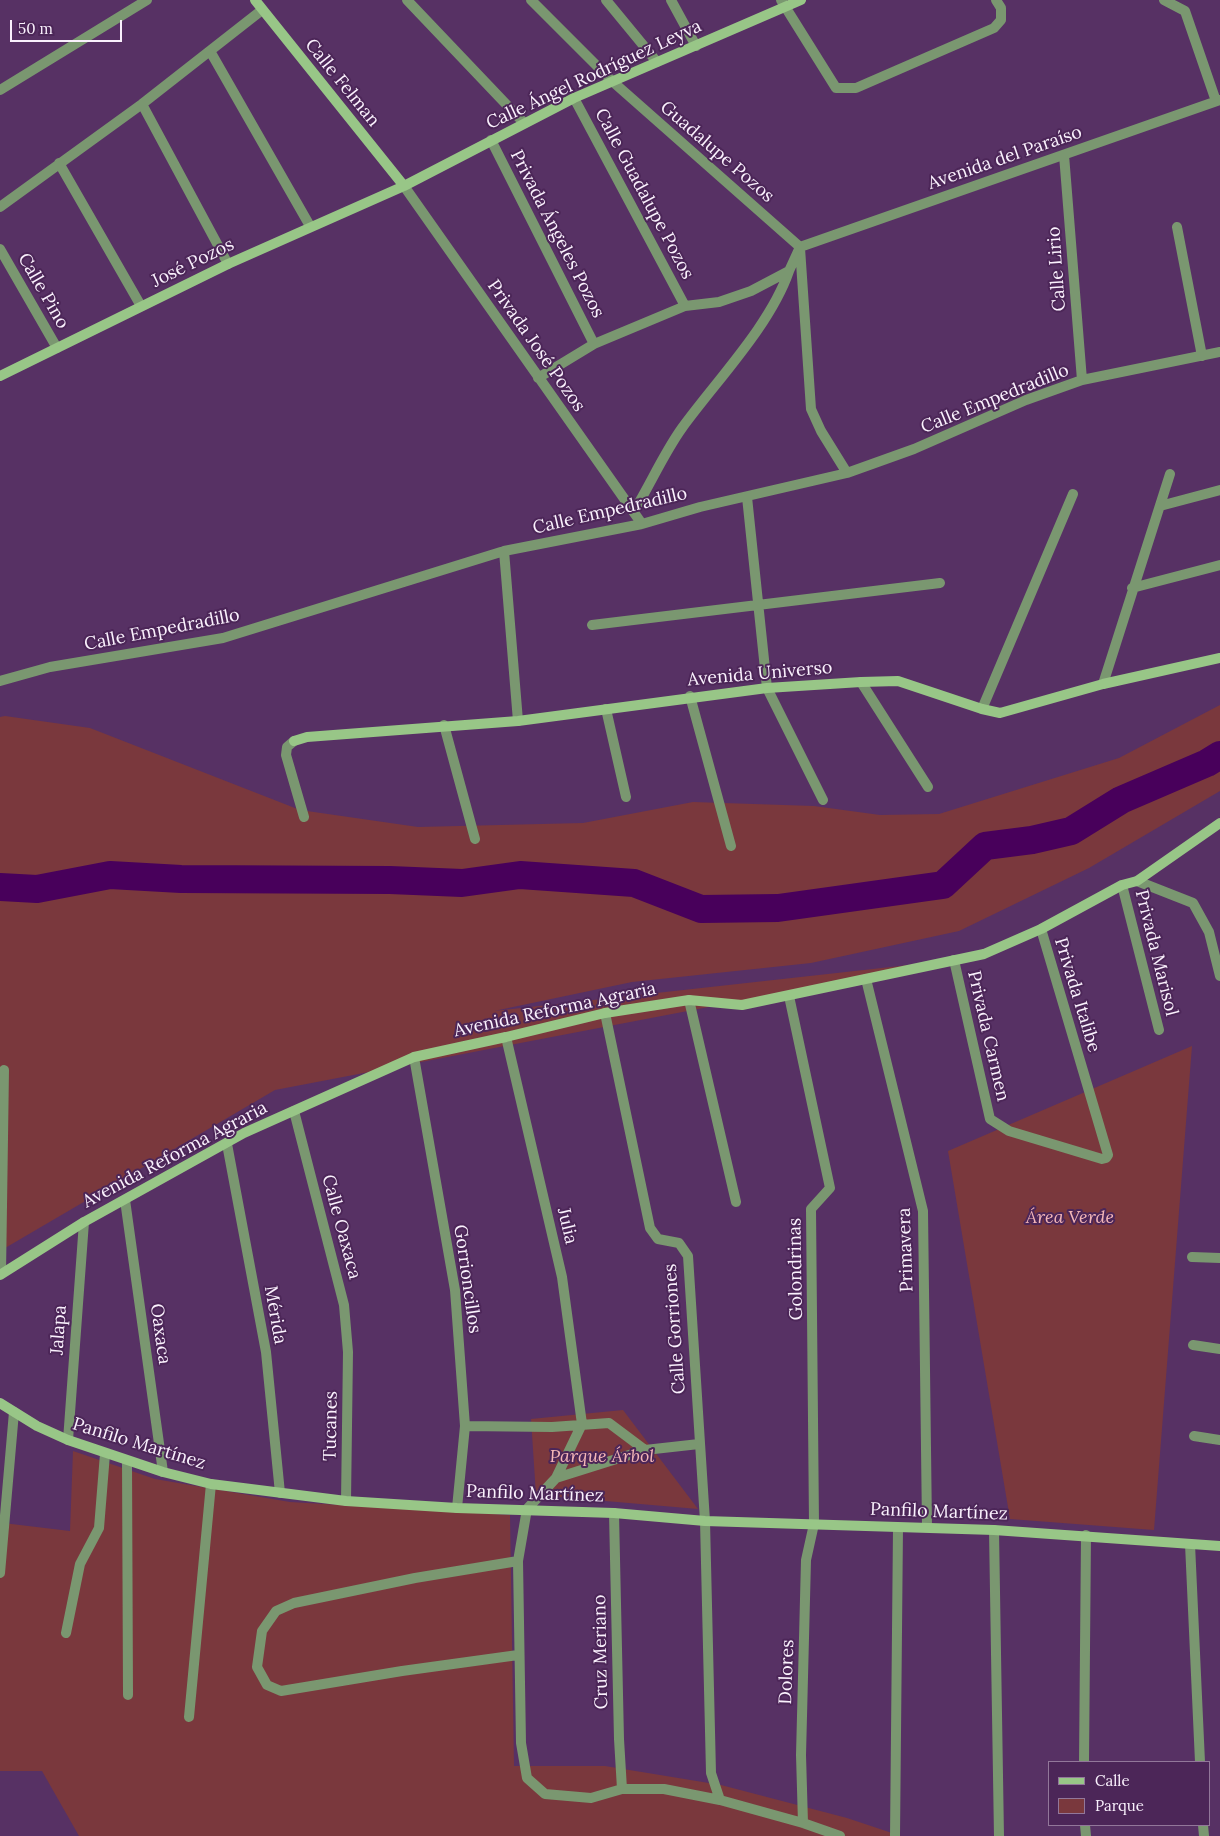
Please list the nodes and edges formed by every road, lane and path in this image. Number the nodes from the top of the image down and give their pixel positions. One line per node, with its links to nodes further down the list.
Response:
1 (147, 0): 16 (street)
2 (255, 0): 11 (street, Calle Felman)
3 (407, 0): 20 (street)
4 (531, 0): 15 (street, Guadalupe Pozos)
5 (606, 0): 14 (street)
6 (671, 0): 12 (street)
7 (801, 0): 10 (street, Calle Ángel Rodríguez Leyva)
8 (996, 0): 10 (street)
9 (1164, 0): 18 (street)
10 (783, 4): 12 (street, Calle Ángel Rodríguez Leyva)
11 (262, 10): 13 (street); 24 (street, Calle Felman)
12 (696, 46): 14 (street, Calle Ángel Rodríguez Leyva)
13 (210, 51): 19 (street); 26 (street)
14 (658, 62): 15 (street, Calle Ángel Rodríguez Leyva)
15 (612, 81): 17 (street, Calle Ángel Rodríguez Leyva); 28 (street, Guadalupe Pozos)
16 (0, 90)
17 (574, 98): 20 (street, Calle Ángel Rodríguez Leyva); 33 (street, Calle Guadalupe Pozos)
18 (1218, 101): 22 (street, Avenida del Paraíso)
19 (142, 104): 23 (street); 30 (street)
20 (524, 123): 21 (street, Calle Ángel Rodríguez Leyva)
21 (491, 140): 24 (street, Calle Ángel Rodríguez Leyva); 34 (street, Privada Ángeles Pozos)
22 (1064, 155): 28 (street, Avenida del Paraíso); 40 (street, Calle Lirio)
23 (59, 163): 25 (street); 32 (street)
24 (404, 186): 26 (street, José Pozos); 39 (street, Privada José Pozos)
25 (0, 207)
26 (310, 226): 30 (street, José Pozos)
27 (1177, 227): 37 (street)
28 (800, 247): 31 (street); 41 (street)
29 (0, 249): 35 (street, Calle Pino)
30 (228, 264): 32 (street, José Pozos)
31 (789, 271): 33 (street); 47 (street)
32 (141, 306): 35 (street, José Pozos)
33 (685, 306): 34 (street)
34 (594, 344): 39 (street)
35 (57, 348): 38 (street, José Pozos)
36 (1220, 352): 37 (street, Calle Empedradillo)
37 (1202, 356): 40 (street, Calle Empedradillo)
38 (0, 376)
39 (538, 378): 47 (street, Privada José Pozos)
40 (1082, 380): 41 (street, Calle Empedradillo)
41 (848, 474): 45 (street, Calle Empedradillo)
42 (1170, 474): 46 (street)
43 (1220, 490): 46 (street)
44 (1073, 494): 62 (street)
45 (747, 497): 48 (street, Calle Empedradillo); 53 (street)
46 (1160, 506): 52 (street)
47 (634, 511): 48 (street, Privada José Pozos)
48 (642, 524): 49 (street, Calle Empedradillo)
49 (504, 551): 56 (street, Calle Empedradillo); 63 (street)
50 (1220, 565): 52 (street)
51 (940, 583): 53 (street)
52 (1132, 588): 58 (street)
53 (760, 605): 54 (street); 59 (street)
54 (592, 625)
55 (1220, 658): 58 (street, Avenida Universo)
56 (0, 681)
57 (861, 682): 59 (street, Avenida Universo); 62 (street, Avenida Universo); 65 (street)
58 (1103, 684): 62 (street, Avenida Universo)
59 (767, 688): 60 (street, Avenida Universo); 67 (street)
60 (690, 696): 61 (street, Avenida Universo); 71 (street)
61 (606, 708): 63 (street, Avenida Universo); 66 (street)
62 (982, 709)
63 (518, 720): 64 (street, Avenida Universo)
64 (444, 726): 68 (street, Avenida Universo); 70 (street)
65 (928, 787)
66 (626, 797)
67 (823, 800)
68 (304, 817)
69 (1220, 823): 72 (street, Avenida Reforma Agraria)
70 (475, 839)
71 (731, 846)
72 (1137, 881): 73 (street, Avenida Reforma Agraria); 76 (street)
73 (1122, 885): 74 (street, Avenida Reforma Agraria); 81 (street, Privada Marisol)
74 (1041, 929): 75 (street, Avenida Reforma Agraria); 86 (street, Privada Italibe)
75 (954, 960): 77 (street, Avenida Reforma Agraria); 86 (street, Privada Carmen)
76 (1220, 976)
77 (866, 979): 78 (street, Avenida Reforma Agraria); 118 (street, Primavera)
78 (789, 996): 79 (street, Avenida Reforma Agraria); 117 (street, Golondrinas)
79 (689, 1000): 80 (street, Avenida Reforma Agraria); 89 (street)
80 (604, 1012): 82 (street, Avenida Reforma Agraria); 104 (street, Calle Gorriones)
81 (1159, 1030)
82 (506, 1037): 83 (street, Avenida Reforma Agraria); 99 (street, Julia)
83 (414, 1057): 85 (street, Avenida Reforma Agraria); 100 (street, Gorrioncillos)
84 (4, 1070): 93 (street)
85 (294, 1111): 87 (street, Avenida Reforma Agraria); 96 (street, Calle Oaxaca)
86 (990, 1119)
87 (227, 1144): 88 (street, Avenida Reforma Agraria); 111 (street, Mérida)
88 (125, 1200): 90 (street, Avenida Reforma Agraria); 108 (street, Oaxaca)
89 (736, 1202)
90 (84, 1222): 93 (street, Avenida Reforma Agraria); 102 (street, Jalapa)
91 (1192, 1257): 92 (street)
92 (1220, 1258)
93 (1, 1274)
94 (1194, 1345): 95 (street)
95 (1220, 1349)
96 (348, 1352): 112 (street, Tucanes)
97 (0, 1403): 98 (street, Panfilo Martínez)
98 (14, 1412): 102 (street, Panfilo Martínez); 125 (street)
99 (582, 1424): 100 (street); 105 (street); 109 (street)
100 (465, 1426): 113 (street, Gorrioncillos)
101 (1194, 1436): 103 (street)
102 (68, 1440): 106 (street, Panfilo Martínez)
103 (1220, 1440)
104 (699, 1444): 105 (street); 116 (street, Calle Gorriones)
105 (645, 1450): 109 (street)
106 (105, 1454): 107 (street, Panfilo Martínez); 126 (street)
107 (127, 1461): 108 (street, Panfilo Martínez); 128 (street)
108 (163, 1472): 110 (street, Panfilo Martínez)
109 (556, 1478): 114 (street)
110 (211, 1484): 111 (street, Panfilo Martínez); 129 (street)
111 (280, 1493): 112 (street, Panfilo Martínez)
112 (346, 1501): 113 (street, Panfilo Martínez)
113 (457, 1508): 114 (street, Panfilo Martínez)
114 (526, 1509): 115 (street, Panfilo Martínez); 124 (street)
115 (614, 1513): 116 (street, Panfilo Martínez); 132 (street, Cruz Meriano)
116 (705, 1521): 117 (street, Panfilo Martínez); 133 (street, Calle Gorriones)
117 (814, 1524): 119 (street, Panfilo Martínez); 134 (street, Dolores)
118 (927, 1526): 119 (street, Panfilo Martínez); 120 (street, Panfilo Martínez)
119 (898, 1528): 136 (street)
120 (994, 1530): 121 (street, Panfilo Martínez); 137 (street)
121 (1086, 1536): 122 (street, Panfilo Martínez); 130 (street)
122 (1190, 1544): 123 (street, Panfilo Martínez); 131 (street)
123 (1220, 1546)
124 (518, 1561): 127 (street); 127 (street)
125 (0, 1573)
126 (66, 1633)
127 (518, 1655): 132 (street)
128 (128, 1695)
129 (188, 1717)
130 (1084, 1761)
131 (1200, 1761)
132 (622, 1789): 133 (street)
133 (720, 1800): 134 (street)
134 (803, 1823): 135 (street)
135 (840, 1836)
136 (895, 1836)
137 (999, 1836)

